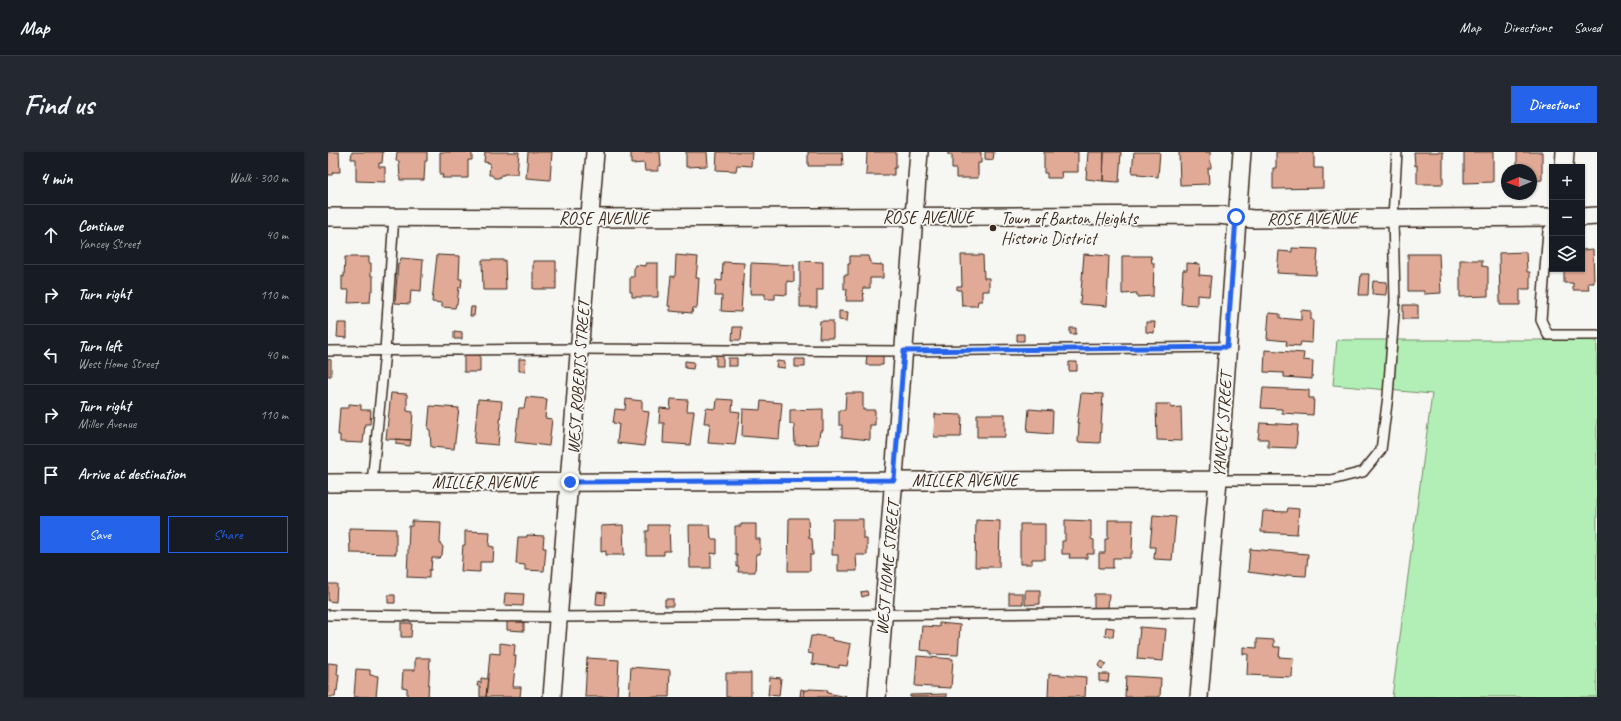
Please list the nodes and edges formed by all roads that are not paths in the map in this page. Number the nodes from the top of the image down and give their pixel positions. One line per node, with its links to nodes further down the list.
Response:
1 (595, 152): 15 (street, WEST ROBERTS STREET)
2 (919, 152): 10 (street, WEST HOME STREET)
3 (1242, 152): 11 (street, YANCEY STREET)
4 (1397, 152): 12 (lane)
5 (1565, 152): 6 (street)
6 (1564, 164)
7 (394, 216): 9 (street, ROSE AVENUE); 15 (street, ROSE AVENUE); 21 (lane)
8 (1597, 216): 14 (street)
9 (328, 217)
10 (914, 217): 11 (street, ROSE AVENUE); 15 (street, ROSE AVENUE); 22 (street, WEST HOME STREET)
11 (1236, 217): 12 (street, ROSE AVENUE); 18 (street, YANCEY STREET)
12 (1393, 217): 13 (street, ROSE AVENUE); 24 (lane)
13 (1549, 217)
14 (1585, 217)
15 (589, 218): 19 (street, WEST ROBERTS STREET)
16 (1549, 230): 17 (lane)
17 (1597, 335)
18 (1227, 347): 22 (lane); 24 (street, YANCEY STREET)
19 (580, 349): 21 (lane); 22 (lane); 25 (street, WEST ROBERTS STREET)
20 (328, 351): 21 (lane)
21 (385, 351): 27 (lane)
22 (904, 351): 23 (street, WEST HOME STREET)
23 (894, 480): 24 (street, MILLER AVENUE); 25 (street, MILLER AVENUE); 29 (street, WEST HOME STREET)
24 (1218, 480): 28 (street, YANCEY STREET)
25 (570, 482): 27 (street, MILLER AVENUE); 31 (street, WEST ROBERTS STREET)
26 (328, 483): 27 (street, MILLER AVENUE)
27 (372, 483)
28 (1206, 612): 29 (lane); 34 (street, YANCEY STREET)
29 (883, 614): 31 (lane); 33 (street, WEST HOME STREET)
30 (328, 615): 31 (lane)
31 (558, 617): 32 (street, WEST ROBERTS STREET)
32 (552, 697)
33 (877, 697)
34 (1199, 697)

